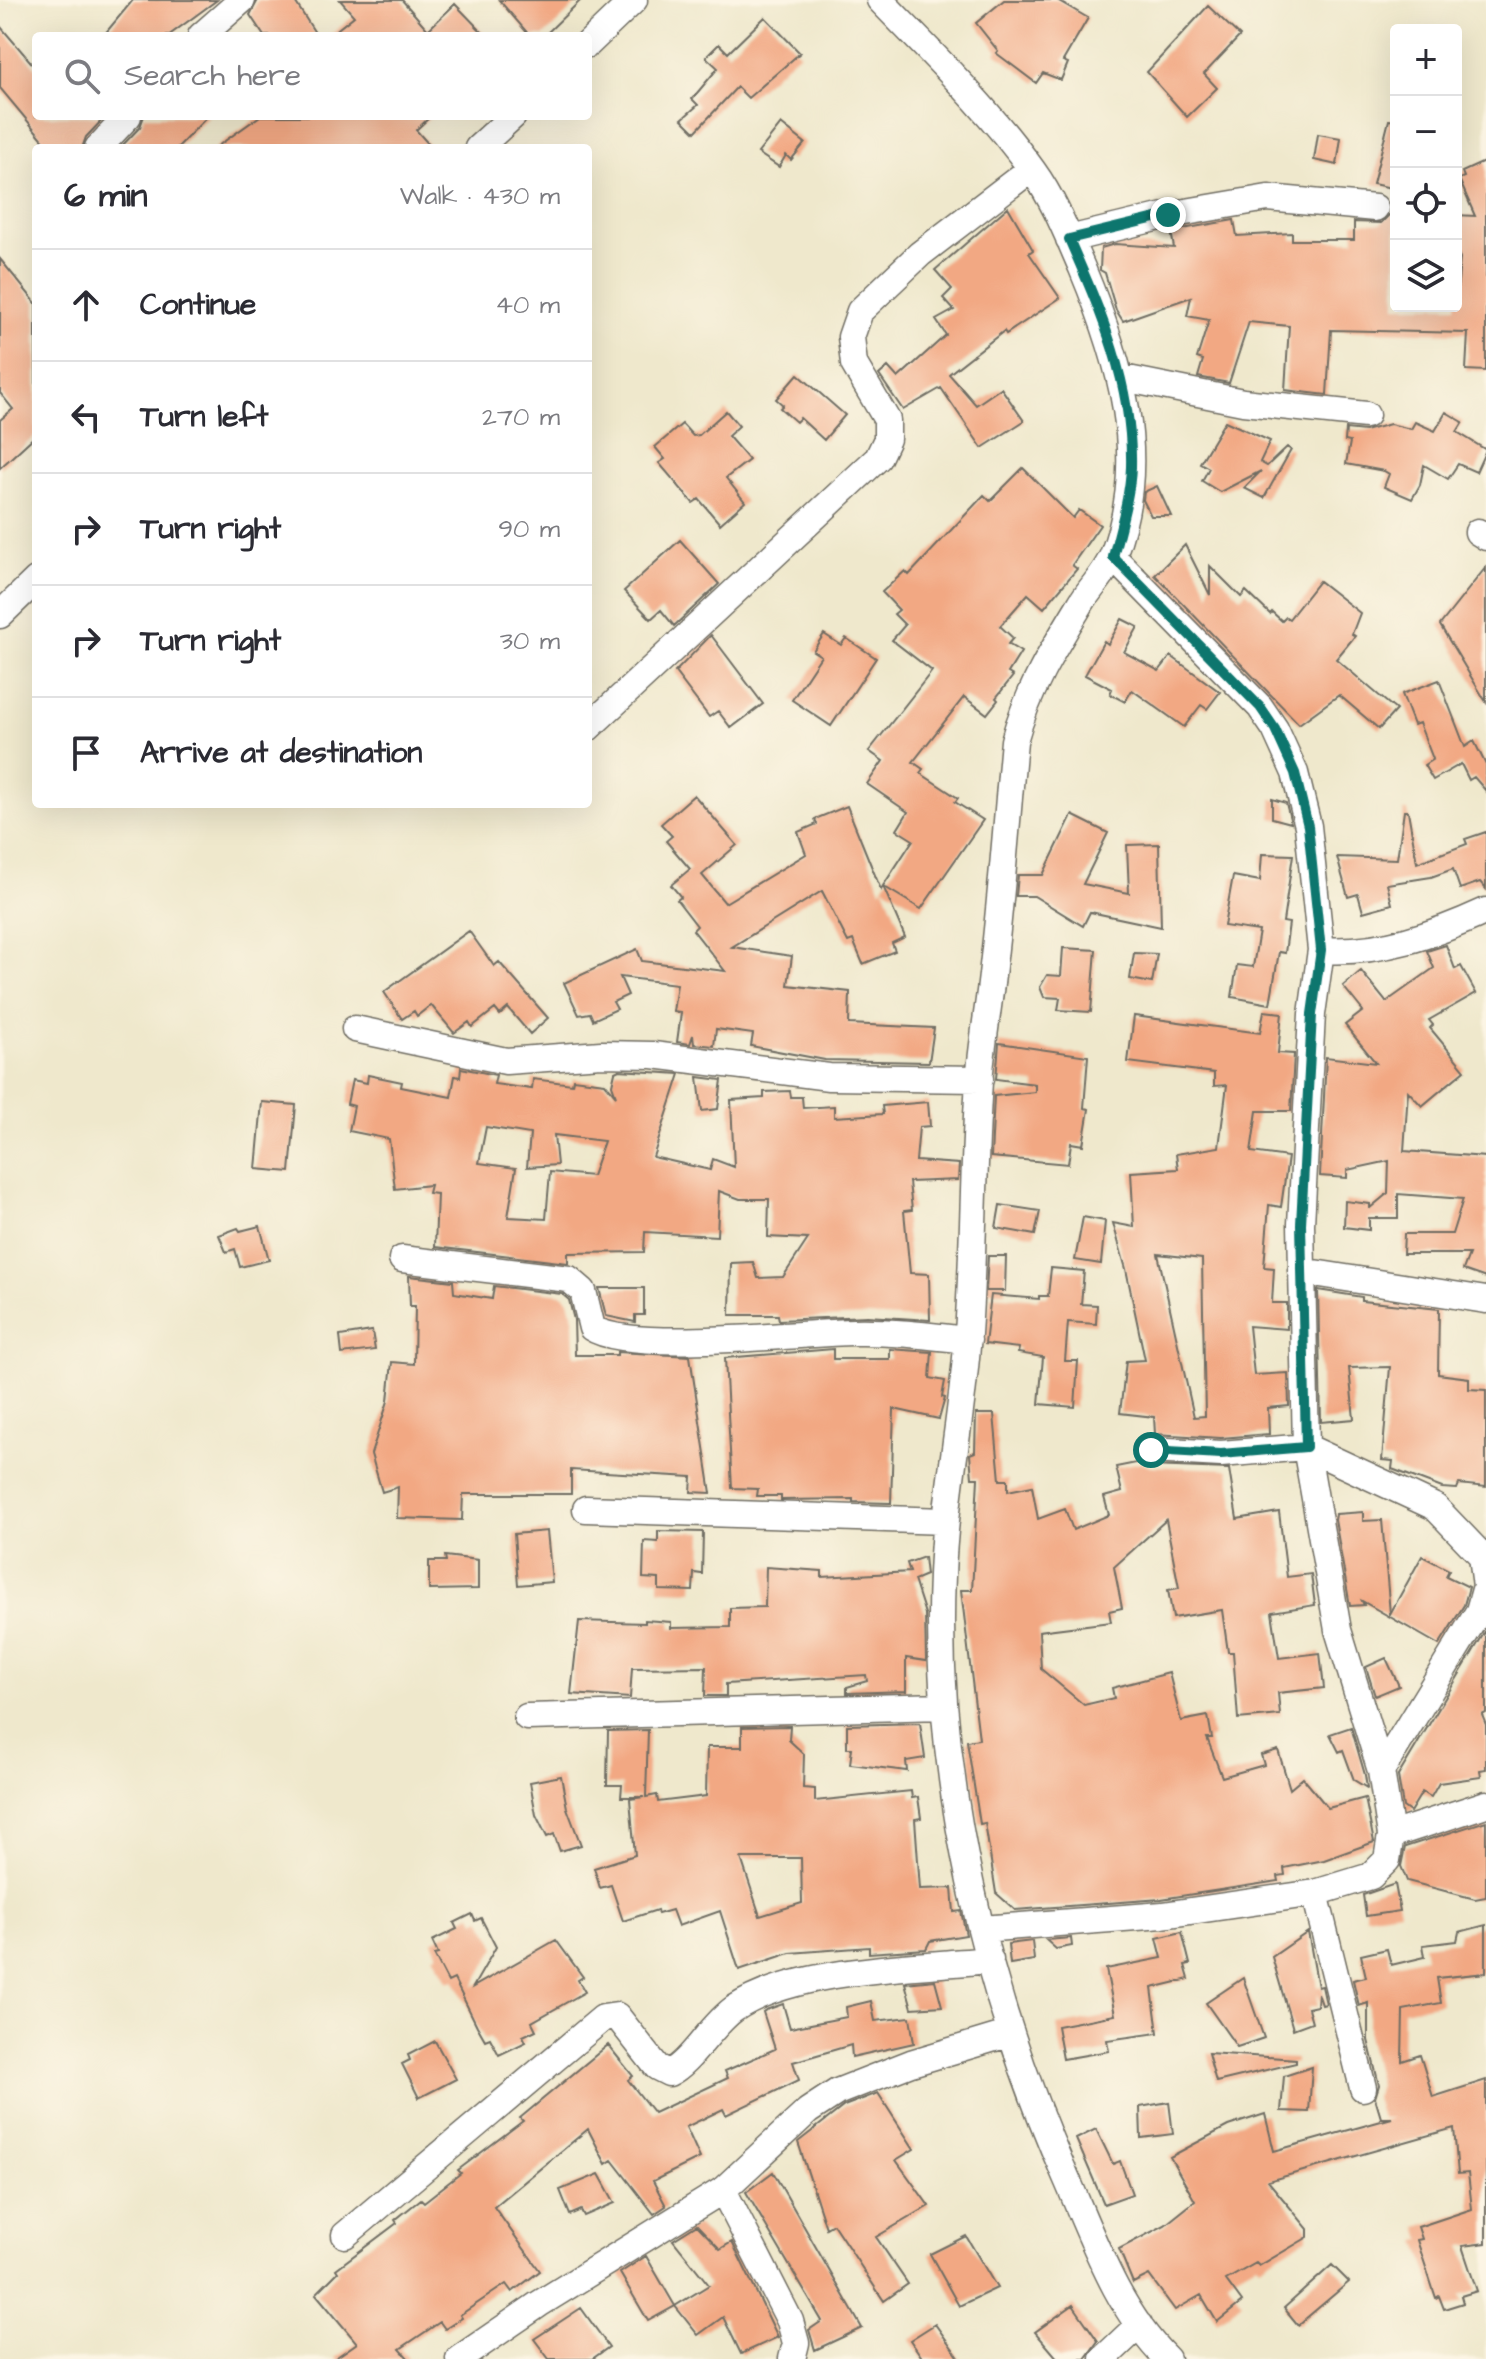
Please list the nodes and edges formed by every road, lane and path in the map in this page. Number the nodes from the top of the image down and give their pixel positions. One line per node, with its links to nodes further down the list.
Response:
1 (242, 0): 4 (street)
2 (634, 0): 5 (street)
3 (880, 0): 10 (street)
4 (206, 32)
5 (592, 40)
6 (124, 120): 8 (street)
7 (509, 120): 9 (street)
8 (102, 144)
9 (482, 144)
10 (1031, 169): 12 (street); 18 (street)
11 (1375, 208): 12 (street)
12 (1069, 239): 13 (street)
13 (1123, 378): 14 (street); 15 (street)
14 (1366, 415)
15 (1113, 557): 20 (street); 22 (street)
16 (32, 584): 17 (street)
17 (0, 615)
18 (592, 724)
19 (1486, 911): 20 (street)
20 (1321, 950): 24 (street)
21 (355, 1029): 22 (street)
22 (980, 1079): 26 (street)
23 (402, 1259): 26 (street)
24 (1301, 1271): 25 (street); 27 (street)
25 (1486, 1300)
26 (968, 1340): 30 (street)
27 (1306, 1447): 28 (street); 31 (street); 34 (street)
28 (1151, 1450)
29 (586, 1509): 30 (street)
30 (945, 1521): 32 (street)
31 (1484, 1555): 34 (street)
32 (944, 1706): 33 (street); 38 (street)
33 (527, 1717)
34 (1381, 1771): 36 (street)
35 (1486, 1804): 36 (street)
36 (1391, 1835): 37 (street)
37 (1315, 1893): 38 (street); 41 (street)
38 (981, 1929): 39 (street)
39 (990, 1960): 40 (street); 43 (street)
40 (1011, 2033): 42 (street); 44 (street)
41 (1363, 2088)
42 (723, 2190): 45 (street); 46 (street)
43 (345, 2235)
44 (1139, 2325): 47 (street); 48 (street)
45 (459, 2359)
46 (792, 2359)
47 (1103, 2359)
48 (1167, 2359)

